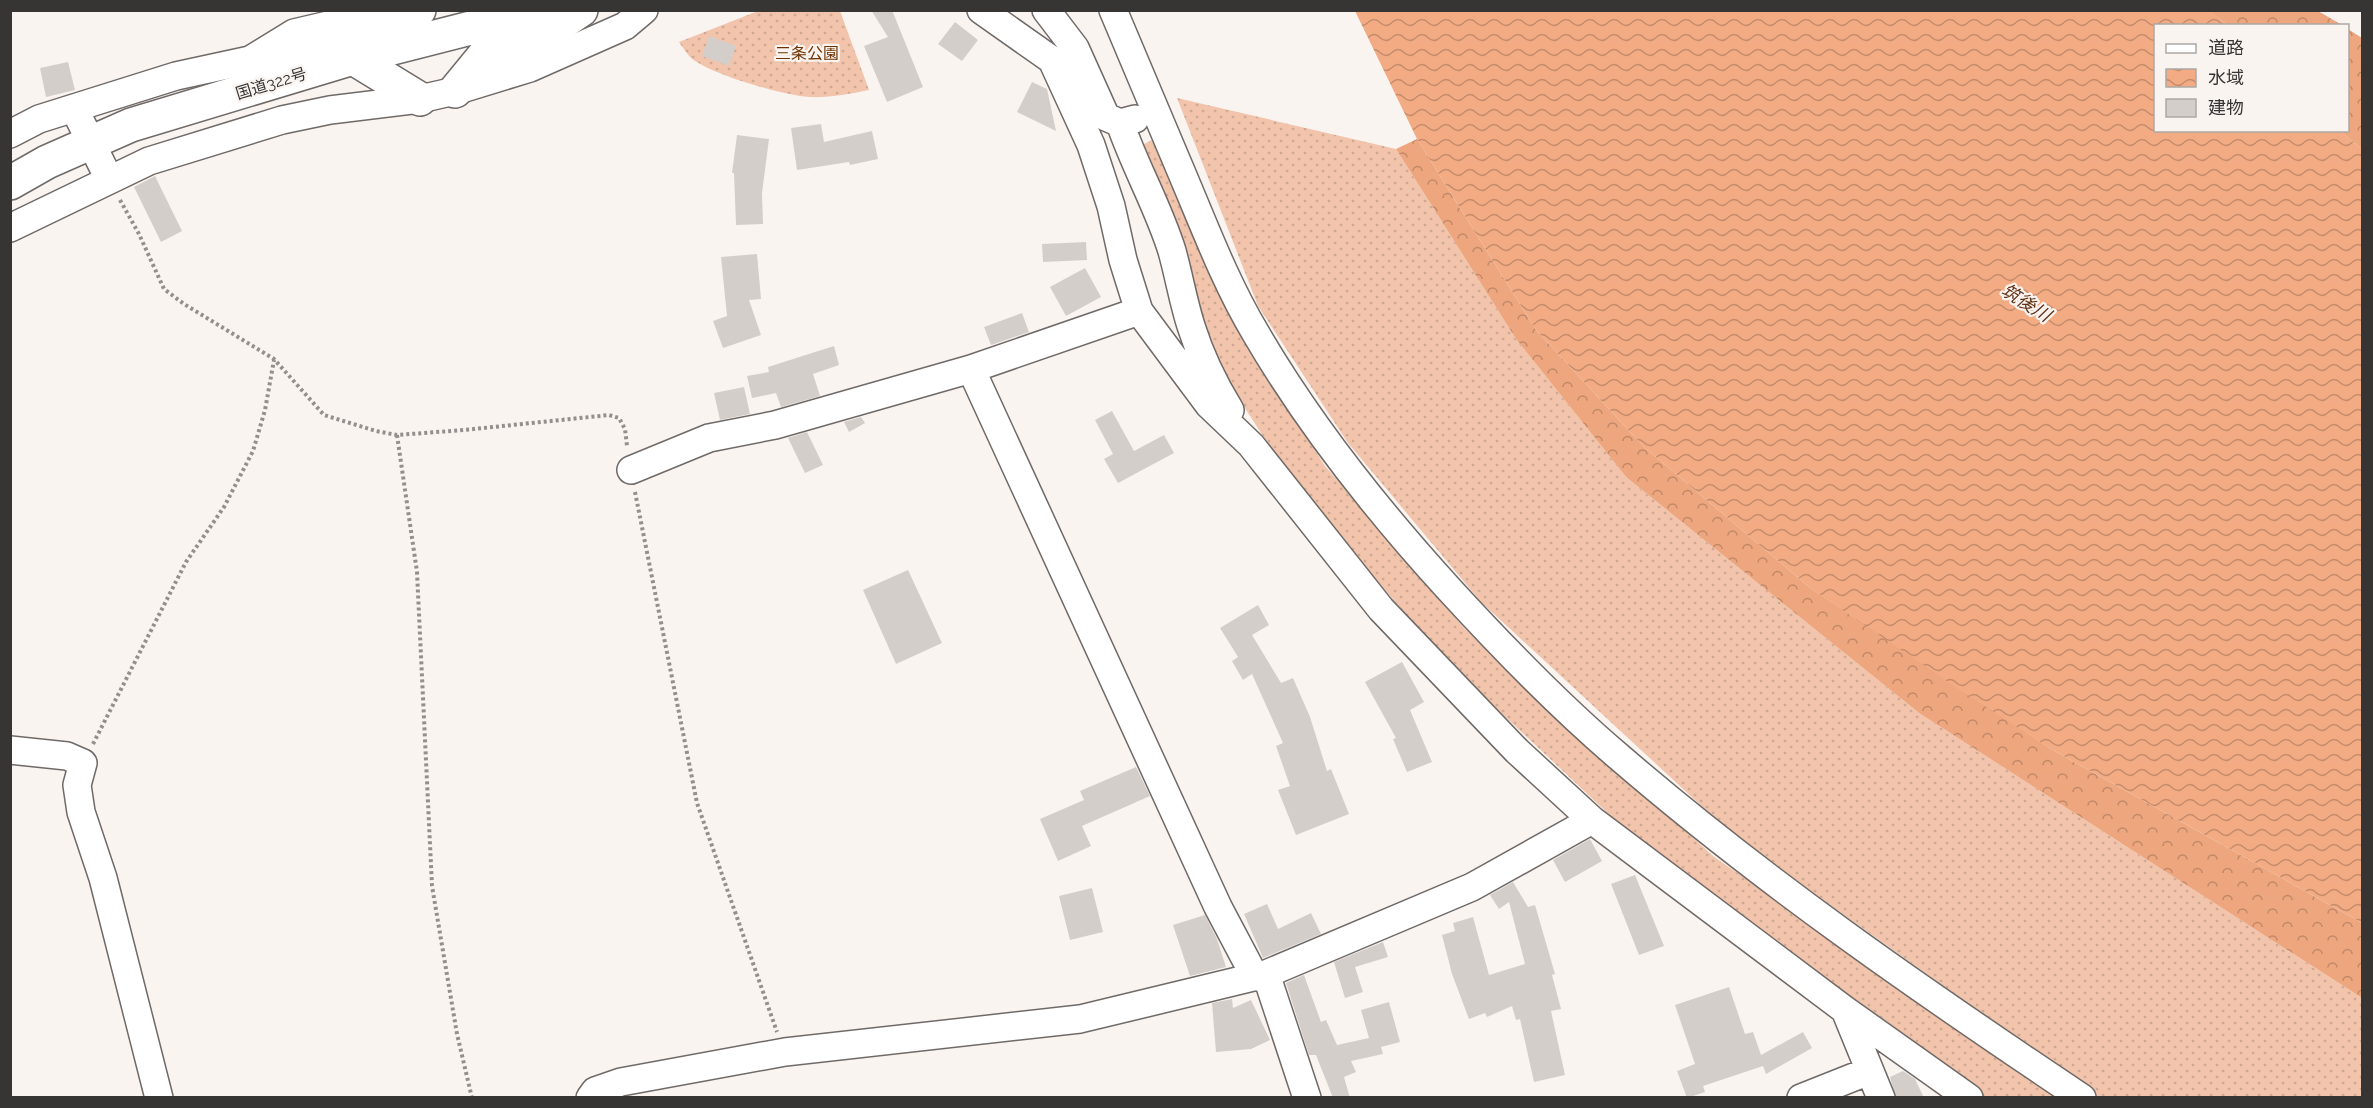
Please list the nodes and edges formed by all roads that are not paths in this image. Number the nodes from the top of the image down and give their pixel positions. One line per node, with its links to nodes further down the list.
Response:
1 (407, 10): 13 (street)
2 (419, 10): 10 (highway)
3 (541, 10): 9 (highway, 国道322号)
4 (581, 10): 11 (highway)
5 (644, 10): 11 (street)
6 (981, 10): 21 (street)
7 (1046, 10): 15 (street)
8 (1113, 10): 14 (street)
9 (353, 58): 10 (highway, 国道322号); 12 (highway)
10 (242, 91): 17 (highway, 国道322号)
11 (455, 91): 12 (street)
12 (420, 99): 19 (street)
13 (74, 108): 16 (street); 17 (street)
14 (1156, 112): 15 (street); 36 (street)
15 (1120, 123): 23 (street)
16 (10, 134)
17 (92, 143): 18 (highway, 国道322号); 19 (street)
18 (10, 183)
19 (113, 187): 20 (street)
20 (10, 228)
21 (1139, 311): 22 (street); 23 (street)
22 (971, 369): 24 (street); 27 (street)
23 (1251, 445): 26 (street)
24 (631, 470)
25 (10, 750): 30 (street)
26 (1592, 820): 27 (street); 28 (street)
27 (1260, 976): 31 (street); 32 (street)
28 (1845, 1010): 29 (street); 35 (street)
29 (1869, 1071): 33 (street); 34 (street)
30 (159, 1098)
31 (590, 1098)
32 (1307, 1098)
33 (1801, 1098)
34 (1881, 1098)
35 (1969, 1098)
36 (2082, 1098)

